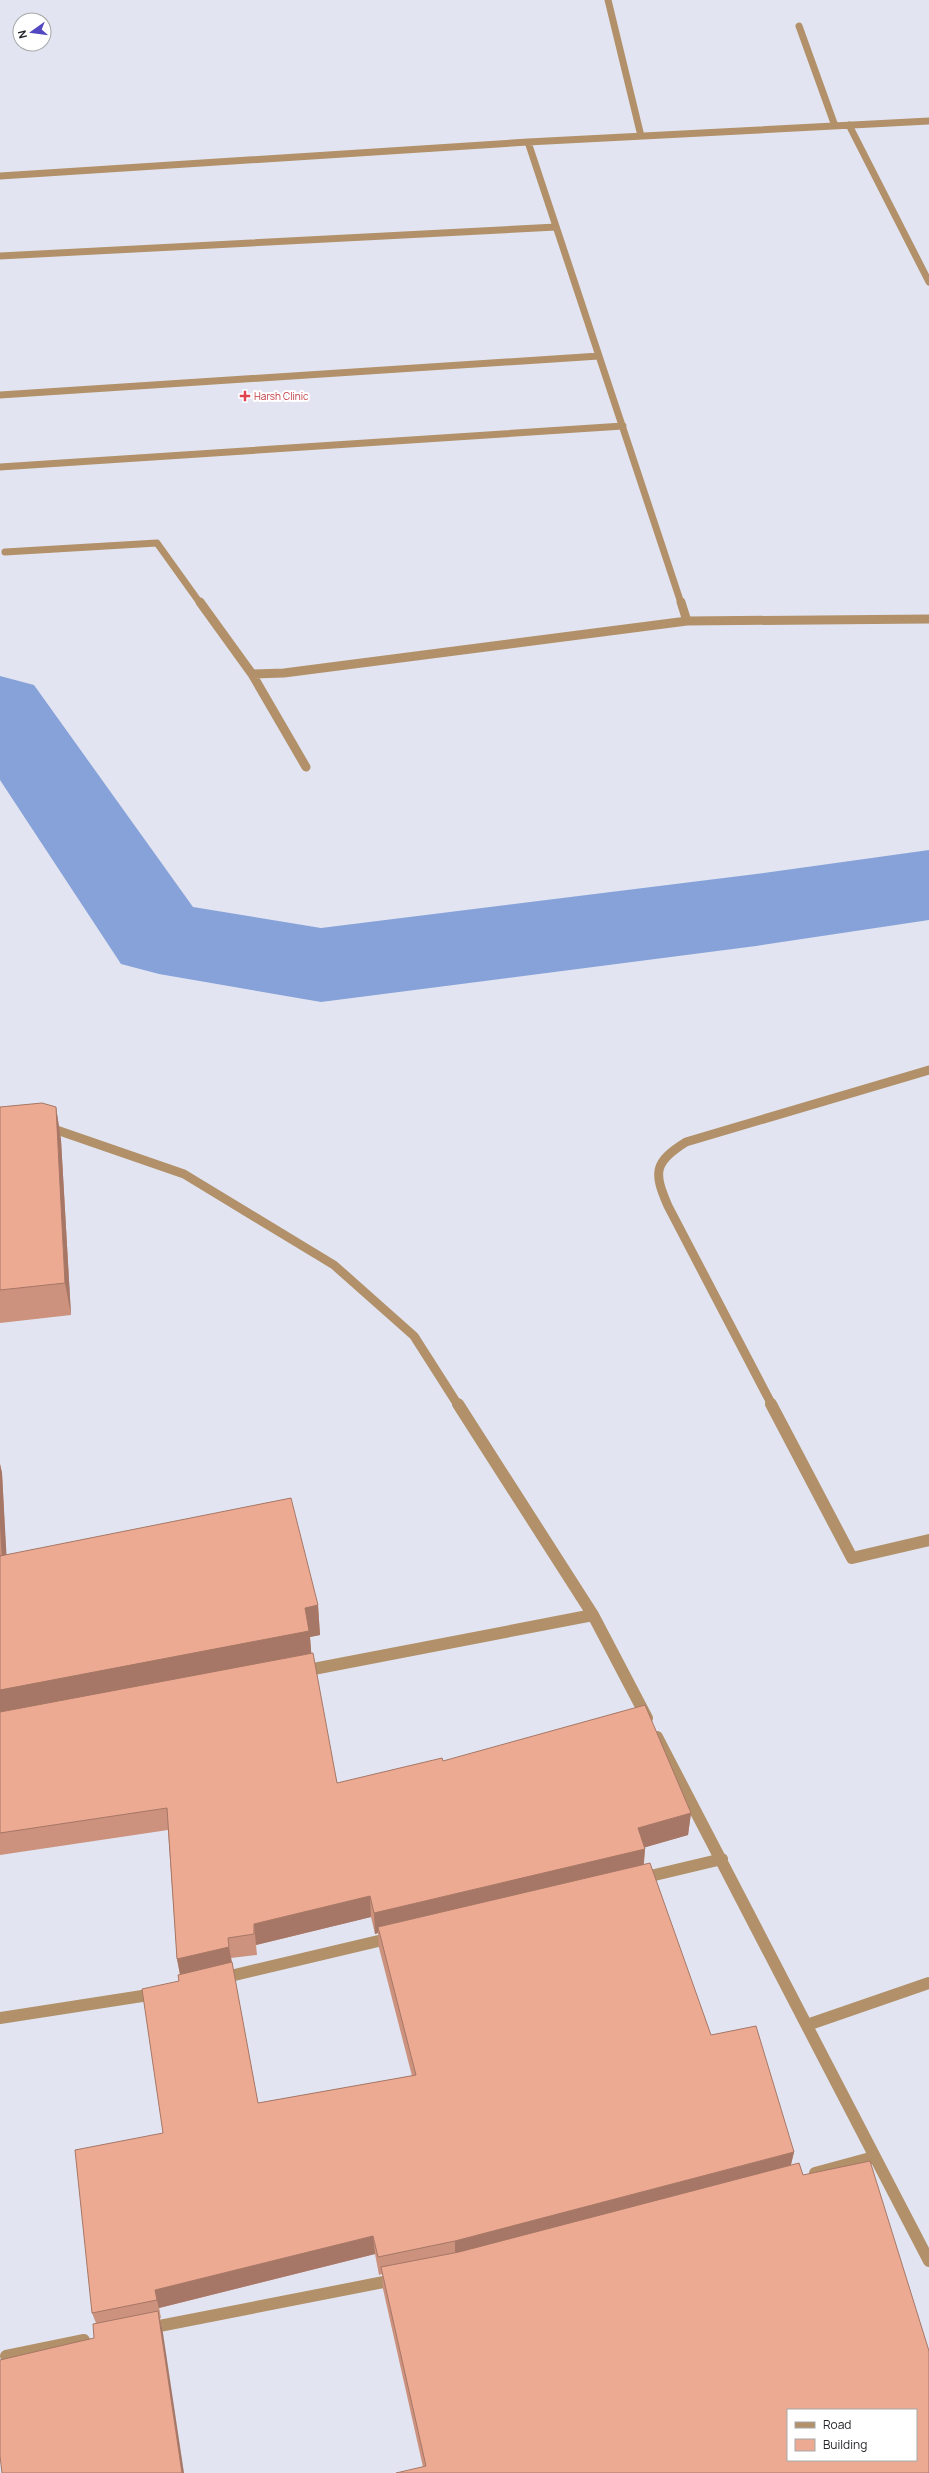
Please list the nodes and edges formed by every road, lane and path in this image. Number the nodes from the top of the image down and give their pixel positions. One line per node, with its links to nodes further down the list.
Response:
1 (608, 0): 6 (street)
2 (799, 26): 5 (street)
3 (929, 121): 4 (street)
4 (849, 125): 5 (street); 11 (street)
5 (835, 126): 6 (street)
6 (641, 136): 7 (street)
7 (528, 142): 8 (street); 9 (street)
8 (0, 176)
9 (556, 227): 10 (street); 12 (street)
10 (0, 256)
11 (929, 282)
12 (599, 356): 13 (street); 14 (street)
13 (0, 395)
14 (623, 426): 15 (street); 18 (street)
15 (0, 467)
16 (5, 552): 19 (street)
17 (929, 619): 18 (street)
18 (688, 621): 19 (street)
19 (252, 674): 20 (street)
20 (306, 767)
21 (929, 1070): 23 (street)
22 (34, 1123): 24 (street)
23 (929, 1540)
24 (593, 1615): 25 (street); 26 (street)
25 (289, 1673)
26 (722, 1859): 27 (street); 33 (street)
27 (629, 1881)
28 (405, 1934): 29 (street)
29 (212, 1980)
30 (929, 1983): 33 (street)
31 (166, 1991): 32 (street)
32 (0, 2018)
33 (807, 2025): 34 (street)
34 (874, 2157): 35 (street); 36 (street)
35 (805, 2176)
36 (929, 2261)
37 (411, 2276): 38 (street)
38 (138, 2330)
39 (99, 2338): 40 (street)
40 (6, 2356)

